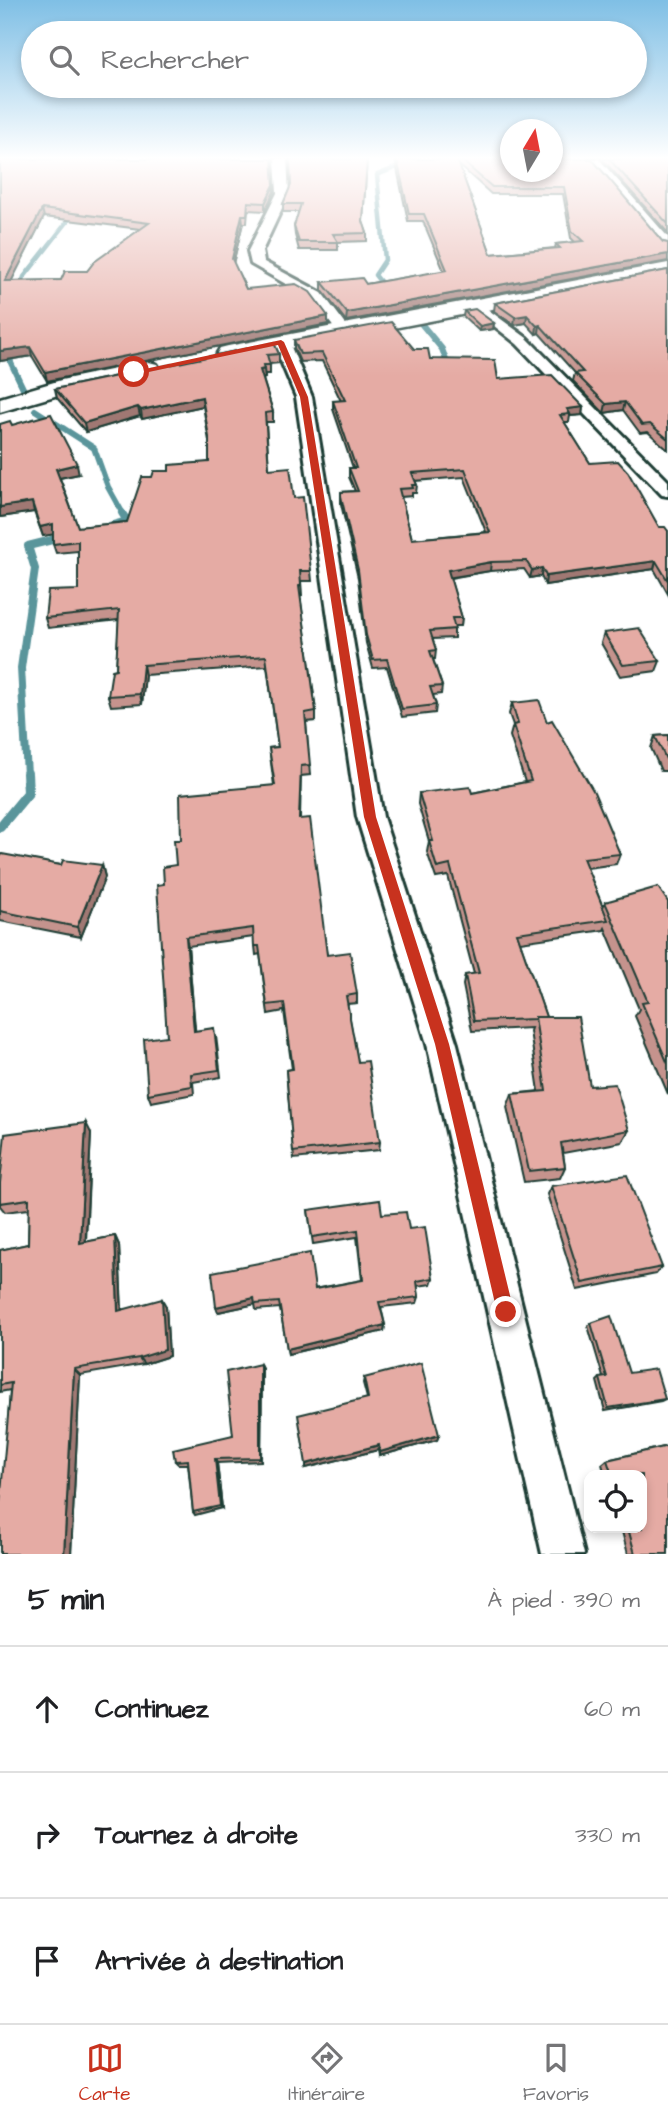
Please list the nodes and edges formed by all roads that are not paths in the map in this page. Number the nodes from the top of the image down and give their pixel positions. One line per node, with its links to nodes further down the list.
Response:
1 (264, 232): 6 (street)
2 (656, 232): 3 (street)
3 (668, 245)
4 (668, 269): 5 (street)
5 (475, 304): 6 (street); 11 (street)
6 (343, 330): 7 (street)
7 (281, 342): 8 (street); 12 (street)
8 (203, 358)
9 (164, 366): 10 (street)
10 (0, 405)
11 (668, 491)
12 (563, 1554)

